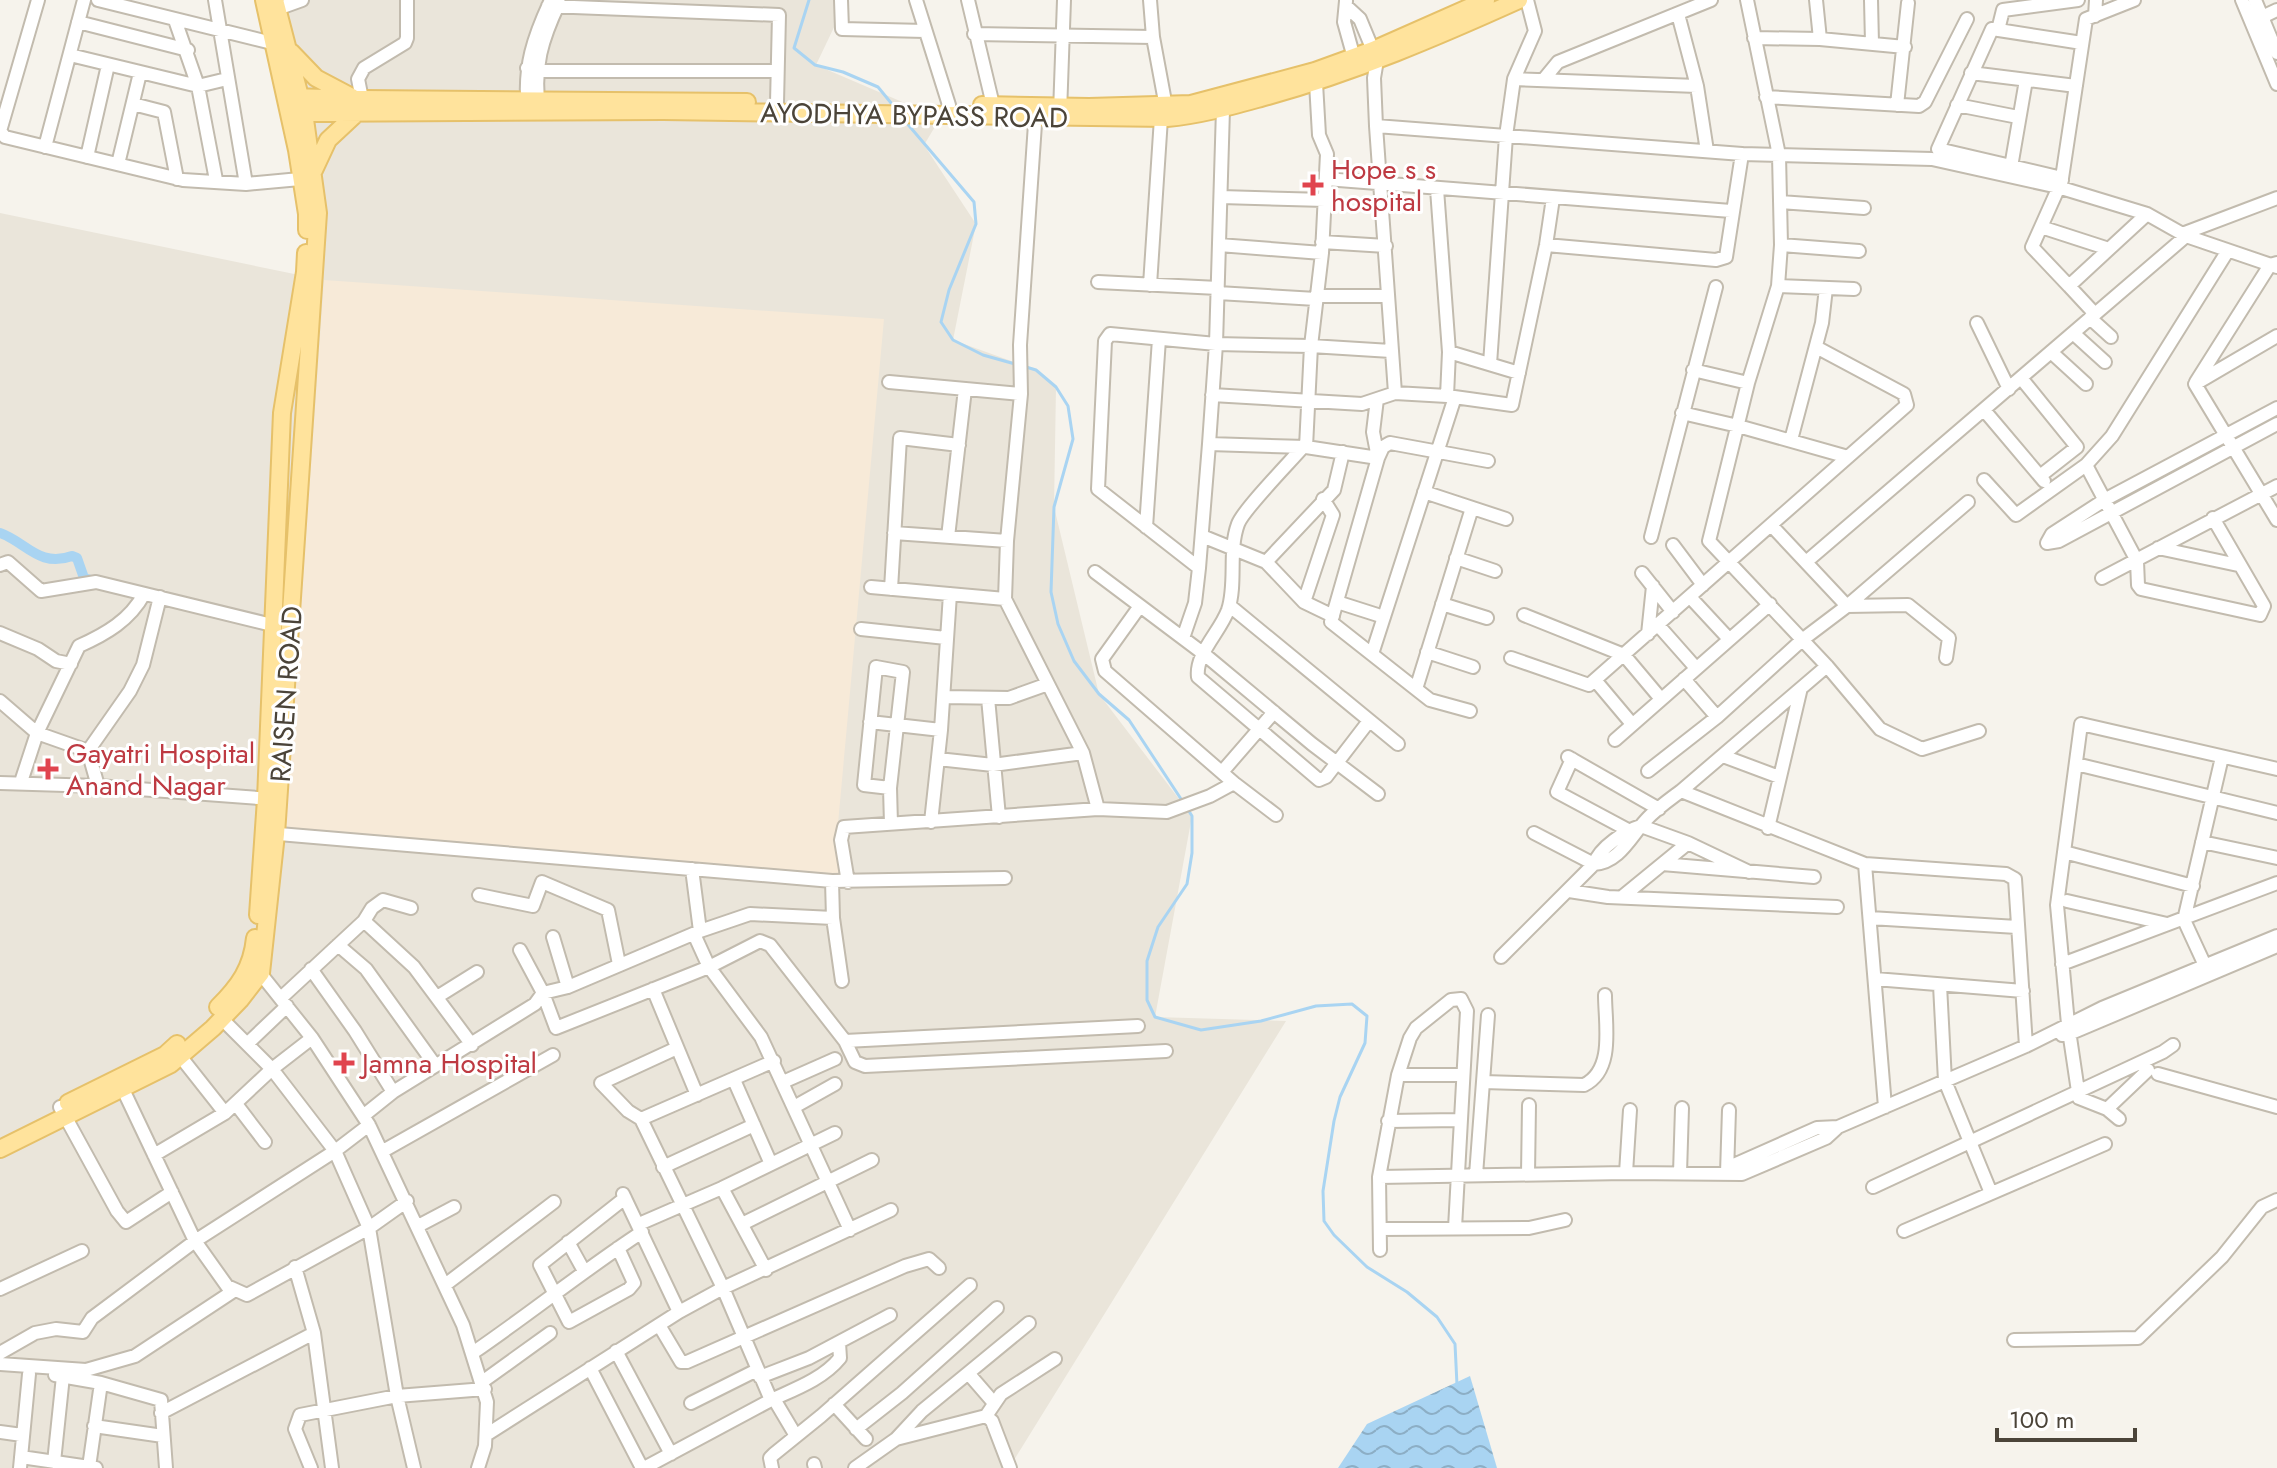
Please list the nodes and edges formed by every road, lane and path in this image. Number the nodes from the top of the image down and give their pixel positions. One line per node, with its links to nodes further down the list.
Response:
1 (38, 0): 88 (street)
2 (84, 0): 35 (street)
3 (98, 0): 34 (street)
4 (215, 0): 37 (street)
5 (302, 0): 25 (street)
6 (407, 0): 73 (street)
7 (751, 0): 30 (street)
8 (841, 0): 39 (street)
9 (916, 0): 39 (street)
10 (968, 0): 40 (street)
11 (1064, 0): 41 (street)
12 (1150, 0): 42 (street)
13 (1486, 0): 52 (main road, AYODHYA BYPASS ROAD)
14 (1519, 0): 52 (main road, AYODHYA BYPASS ROAD)
15 (1527, 0): 61 (street)
16 (1711, 0): 31 (street)
17 (1747, 0): 43 (street)
18 (1816, 0): 44 (street)
19 (1871, 0): 45 (street)
20 (2078, 0): 38 (street)
21 (2096, 0): 32 (street)
22 (2134, 0): 32 (street)
23 (2242, 0): 65 (street)
24 (2255, 0): 36 (street)
25 (272, 3): 47 (main road, RAISEN ROAD)
26 (554, 3): 30 (street); 55 (street)
27 (1346, 3): 52 (street); 53 (street)
28 (1908, 3): 48 (street)
29 (2277, 10): 36 (street)
30 (743, 14): 56 (street)
31 (1678, 14): 62 (street); 67 (street)
32 (2095, 16): 46 (street)
33 (1967, 19): 77 (street)
34 (175, 20): 37 (street); 49 (street)
35 (78, 22): 49 (street); 51 (street)
36 (2268, 22): 50 (street)
37 (220, 30): 47 (street); 60 (street)
38 (1998, 30): 46 (street); 58 (street)
39 (925, 31): 75 (street)
40 (974, 34): 41 (street); 76 (street)
41 (1063, 37): 42 (street); 83 (street)
42 (1153, 37): 84 (street)
43 (1754, 38): 44 (street); 69 (street)
44 (1820, 39): 45 (street)
45 (1872, 43): 48 (street)
46 (2082, 43): 68 (street)
47 (280, 45): 73 (main road); 74 (main road, RAISEN ROAD)
48 (1905, 47): 77 (street)
49 (188, 50): 66 (street)
50 (2277, 53)
51 (70, 55): 54 (street); 88 (street)
52 (1375, 55): 53 (main road, AYODHYA BYPASS ROAD); 59 (street)
53 (1355, 62): 59 (street); 64 (main road, AYODHYA BYPASS ROAD); 71 (main road, AYODHYA BYPASS ROAD)
54 (108, 65): 57 (street); 92 (street)
55 (532, 70): 56 (street); 79 (street)
56 (776, 71): 70 (street)
57 (140, 73): 66 (street); 72 (street)
58 (1971, 73): 63 (street); 78 (street)
59 (1374, 78): 86 (street)
60 (227, 79): 66 (street); 100 (street)
61 (1514, 79): 62 (street); 87 (street)
62 (1544, 79): 67 (street)
63 (2026, 80): 68 (street); 85 (street)
64 (1316, 83): 71 (main road, AYODHYA BYPASS ROAD); 97 (street)
65 (2277, 84)
66 (198, 86): 98 (street)
67 (1697, 86): 89 (street)
68 (2076, 86): 99 (street)
69 (1766, 97): 77 (street); 91 (street)
70 (777, 103): 79 (main road, AYODHYA BYPASS ROAD); 80 (main road, AYODHYA BYPASS ROAD)
71 (1222, 103): 84 (main road, AYODHYA BYPASS ROAD); 104 (street)
72 (133, 104): 93 (street); 96 (street)
73 (359, 104): 74 (main road, AYODHYA BYPASS ROAD); 79 (main road, AYODHYA BYPASS ROAD); 95 (main road)
74 (294, 105): 95 (main road, RAISEN ROAD)
75 (949, 105): 76 (main road, AYODHYA BYPASS ROAD); 81 (main road, AYODHYA BYPASS ROAD)
76 (993, 105): 82 (main road, AYODHYA BYPASS ROAD)
77 (1897, 105)
78 (1957, 105): 85 (street); 94 (street)
79 (533, 106): 80 (main road, AYODHYA BYPASS ROAD)
80 (866, 110): 81 (main road, AYODHYA BYPASS ROAD)
81 (928, 110): 82 (main road, AYODHYA BYPASS ROAD)
82 (1036, 111): 83 (main road, AYODHYA BYPASS ROAD); 157 (street)
83 (1060, 112): 84 (main road, AYODHYA BYPASS ROAD)
84 (1164, 113): 124 (street)
85 (2018, 117): 94 (street)
86 (1376, 126): 87 (street); 101 (street)
87 (1506, 136): 89 (street); 103 (street)
88 (45, 147): 92 (street)
89 (1707, 151): 90 (street)
90 (1742, 154): 91 (street); 110 (street)
91 (1779, 155): 99 (street); 108 (street)
92 (87, 157): 93 (street)
93 (118, 164): 96 (street)
94 (2011, 167): 99 (street)
95 (306, 176): 100 (street); 162 (main road, RAISEN ROAD); 164 (main road, RAISEN ROAD)
96 (177, 179): 98 (street)
97 (1326, 179): 101 (street); 107 (street)
98 (216, 180): 100 (street)
99 (2060, 183): 111 (street); 112 (street)
100 (246, 184)
101 (1379, 184): 102 (street); 117 (street)
102 (1437, 189): 103 (street); 143 (street)
103 (1500, 193): 105 (street); 146 (street)
104 (1221, 197): 107 (street); 114 (street)
105 (1553, 198): 110 (street); 115 (street)
106 (2277, 198): 113 (street)
107 (1325, 200): 118 (street)
108 (1780, 202): 109 (street); 116 (street)
109 (1864, 208)
110 (1731, 211): 115 (street)
111 (2147, 214): 113 (street); 119 (street)
112 (2041, 227): 119 (street); 126 (street)
113 (2184, 235): 121 (street); 133 (street)
114 (1219, 245): 118 (street); 130 (street)
115 (1546, 245): 148 (street)
116 (1781, 245): 120 (street); 125 (street)
117 (1386, 246): 118 (street); 131 (street)
118 (1322, 247): 132 (street)
119 (2109, 249): 126 (street)
120 (1859, 251)
121 (2227, 252): 122 (street); 179 (street)
122 (2275, 265): 153 (street)
123 (1098, 282): 124 (street)
124 (1150, 285): 130 (street)
125 (1778, 286): 128 (street); 151 (street)
126 (2069, 286): 133 (street)
127 (1716, 287): 147 (street)
128 (1826, 288): 129 (street); 141 (street)
129 (1854, 289)
130 (1218, 290): 132 (street); 139 (street)
131 (1388, 296): 132 (street); 142 (street)
132 (1316, 298): 140 (street)
133 (2093, 316): 135 (street); 137 (street)
134 (1977, 323): 155 (street)
135 (2073, 333): 144 (street); 145 (street)
136 (2277, 336): 153 (street)
137 (2111, 337)
138 (1159, 339): 139 (street); 195 (street); 195 (street)
139 (1216, 344): 140 (street); 158 (street)
140 (1311, 346): 142 (street); 160 (street)
141 (1816, 347): 169 (street); 177 (street)
142 (1391, 351): 156 (street)
143 (1449, 352): 146 (street); 159 (street)
144 (2051, 352): 149 (street); 152 (street)
145 (2105, 362)
146 (1490, 364): 148 (street)
147 (1693, 370): 151 (street); 166 (street)
148 (1519, 373): 159 (street)
149 (2021, 378): 155 (street); 180 (street)
150 (889, 382): 154 (street)
151 (1748, 383): 168 (street)
152 (2086, 384)
153 (2195, 384): 170 (street)
154 (965, 389): 157 (street); 172 (street)
155 (2009, 389): 165 (street)
156 (1395, 393): 159 (street); 161 (street)
157 (1021, 394): 200 (street)
158 (1212, 395): 160 (street); 171 (street)
159 (1451, 396): 175 (street)
160 (1309, 399): 161 (street); 173 (street)
161 (1377, 399): 176 (street)
162 (283, 407): 164 (main road); 237 (main road, RAISEN ROAD)
163 (2277, 408): 170 (street)
164 (306, 409): 301 (main road, RAISEN ROAD)
165 (1984, 410): 180 (street); 208 (street)
166 (1682, 413): 168 (street); 199 (street)
167 (2277, 424): 170 (street)
168 (1738, 426): 169 (street); 207 (street)
169 (1791, 440): 177 (street)
170 (2230, 442): 185 (street); 187 (street); 190 (street)
171 (1209, 444): 173 (street); 197 (street)
172 (959, 445): 196 (street); 198 (street)
173 (1304, 447): 174 (street); 202 (street)
174 (1343, 452): 176 (street); 186 (street)
175 (1437, 452): 176 (street); 178 (street); 184 (street)
176 (1373, 455): 226 (street)
177 (1848, 457): 194 (street)
178 (1488, 461)
179 (2086, 465): 183 (street); 187 (street)
180 (2040, 476): 183 (street)
181 (1984, 480): 183 (street)
182 (2277, 486): 185 (street)
183 (2051, 490)
184 (1424, 492): 189 (street); 235 (street)
185 (2263, 494): 191 (street); 193 (street)
186 (1323, 499): 206 (street); 225 (street)
187 (2106, 499): 190 (street); 190 (street)
188 (1968, 502): 231 (street)
189 (1472, 508): 192 (street); 204 (street)
190 (2113, 512): 205 (street)
191 (2213, 518): 203 (street); 210 (street)
192 (1506, 519)
193 (2277, 520)
194 (1771, 525): 207 (street); 208 (street)
195 (1146, 527): 211 (street)
196 (894, 533): 198 (street); 219 (street)
197 (1202, 536): 202 (street); 211 (street)
198 (948, 537): 200 (street)
199 (1651, 537)
200 (1007, 541): 224 (street)
201 (1673, 545): 216 (street)
202 (1233, 548): 206 (street); 230 (street)
203 (2158, 548): 205 (street); 210 (street)
204 (1456, 558): 212 (street); 227 (street)
205 (2137, 561): 210 (street); 215 (street)
206 (1266, 562): 225 (street)
207 (1730, 562): 216 (street); 228 (street)
208 (1806, 562): 231 (street)
209 (0, 565): 220 (street)
210 (2238, 565)
211 (1199, 568): 242 (street)
212 (1495, 571)
213 (1095, 572): 229 (street)
214 (1642, 573): 217 (street)
215 (2102, 578)
216 (1703, 585): 223 (street)
217 (1653, 586): 232 (street); 239 (street)
218 (871, 587): 219 (street)
219 (891, 589): 221 (street)
220 (144, 594): 222 (street); 251 (street)
221 (950, 594): 224 (street); 241 (street)
222 (160, 597): 237 (street); 280 (street)
223 (1690, 597): 232 (street); 243 (street)
224 (1005, 599): 257 (street)
225 (1304, 602): 234 (street)
226 (1337, 602): 234 (street); 235 (street)
227 (1442, 604): 236 (street); 245 (street)
228 (1770, 604): 243 (street); 244 (street)
229 (1140, 606): 242 (street); 291 (street)
230 (1230, 606): 246 (street); 269 (street)
231 (1847, 606): 244 (street); 250 (street)
232 (1673, 612): 239 (street)
233 (1524, 615): 248 (street)
234 (1333, 616): 247 (street)
235 (1384, 617): 247 (street)
236 (1487, 618)
237 (272, 625): 301 (main road, RAISEN ROAD)
238 (861, 629): 241 (street)
239 (1653, 630): 248 (street); 254 (street)
240 (0, 633): 251 (street)
241 (946, 638): 260 (street)
242 (1183, 638): 246 (street)
243 (1729, 639): 254 (street)
244 (1802, 640): 252 (street); 268 (street)
245 (1427, 652): 253 (street); 258 (street)
246 (1204, 654): 265 (street); 273 (street)
247 (1372, 654): 258 (street)
248 (1624, 655): 256 (street); 262 (street)
249 (1511, 658): 256 (street)
250 (1946, 658)
251 (71, 664): 276 (street)
252 (1827, 666): 259 (street); 275 (street)
253 (1473, 667)
254 (1696, 668): 255 (street)
255 (1684, 679): 262 (street); 268 (street)
256 (1595, 680): 272 (street)
257 (1048, 684): 261 (street); 281 (street)
258 (1416, 689): 264 (street)
259 (1800, 692): 282 (street); 292 (street)
260 (944, 697): 261 (street); 274 (street)
261 (988, 698): 288 (street)
262 (1661, 699): 272 (street)
263 (0, 701): 267 (street)
264 (1470, 711)
265 (1274, 712): 273 (street); 278 (street)
266 (0, 715): 267 (street)
267 (16, 716): 276 (street)
268 (1717, 717): 290 (street)
269 (1369, 721): 279 (street); 286 (street)
270 (870, 722): 271 (street); 271 (street); 297 (street)
271 (896, 724): 274 (street); 297 (street)
272 (1632, 724): 277 (street)
273 (1259, 729): 285 (street); 291 (street)
274 (941, 730): 284 (street)
275 (1979, 731)
276 (37, 733): 280 (street); 293 (street)
277 (1615, 740)
278 (1312, 744): 285 (street); 286 (street)
279 (1398, 744)
280 (88, 751): 296 (street)
281 (1083, 753): 288 (street); 302 (street)
282 (1723, 756): 292 (street); 298 (street)
283 (2222, 757): 287 (street); 289 (street); 300 (street)
284 (938, 759): 288 (street); 307 (street)
285 (1296, 760): 286 (street)
286 (1336, 763): 299 (street)
287 (2076, 764): 300 (street); 316 (street)
288 (993, 765): 306 (street)
289 (2277, 769)
290 (1648, 771)
291 (1222, 772): 295 (street)
292 (1779, 777): 310 (street)
293 (21, 782): 294 (street); 296 (street)
294 (0, 783)
295 (1234, 783): 302 (street); 305 (street)
296 (98, 786): 301 (street)
297 (890, 788): 308 (street)
298 (1681, 791): 303 (street); 310 (street)
299 (1378, 794)
300 (2212, 798): 304 (street); 314 (street)
301 (272, 799): 312 (main road, RAISEN ROAD)
302 (1098, 809): 306 (street)
303 (1659, 809): 309 (street); 311 (street)
304 (2277, 813)
305 (1276, 815)
306 (999, 817): 307 (street)
307 (931, 822): 308 (street)
308 (891, 824): 326 (street)
309 (1641, 826): 311 (street); 315 (street); 318 (street)
310 (1768, 828): 320 (street)
311 (1628, 830): 318 (street)
312 (270, 833): 321 (street); 351 (main road, RAISEN ROAD)
313 (1534, 833): 318 (street)
314 (2202, 842): 317 (street); 328 (street)
315 (1688, 843): 319 (street); 322 (street)
316 (2064, 852): 328 (street); 349 (street)
317 (2277, 858)
318 (1594, 864): 329 (street)
319 (1662, 864): 322 (street); 331 (street)
320 (1865, 864): 336 (street); 340 (street)
321 (692, 869): 325 (street); 341 (street)
322 (1749, 872): 323 (street)
323 (1814, 877)
324 (1005, 878): 326 (street)
325 (832, 881): 326 (street); 335 (street)
326 (848, 882)
327 (2277, 883): 337 (street)
328 (2193, 886): 337 (street)
329 (1569, 891): 331 (street); 347 (street)
330 (479, 895): 348 (street)
331 (1622, 897): 333 (street)
332 (2067, 901): 339 (street)
333 (1837, 907)
334 (411, 908): 338 (street)
335 (833, 918): 341 (street); 356 (street)
336 (1870, 918): 340 (street); 355 (street)
337 (2184, 920): 339 (street); 353 (street)
338 (364, 921): 344 (street); 363 (street)
339 (2167, 924): 349 (street)
340 (2017, 927): 360 (street)
341 (697, 933): 348 (street); 350 (street)
342 (2277, 936): 353 (street)
343 (553, 937): 358 (street)
344 (338, 945): 352 (street); 381 (street)
345 (2277, 946): 353 (street)
346 (520, 950): 361 (street)
347 (1501, 957)
348 (619, 964): 358 (street)
349 (2062, 964): 368 (street)
350 (709, 967): 359 (street); 370 (street); 380 (street)
351 (256, 968): 364 (street); 366 (main road, RAISEN ROAD); 389 (main road, RAISEN ROAD)
352 (311, 969): 364 (street); 392 (street)
353 (2208, 970): 368 (street)
354 (477, 972): 363 (street)
355 (1875, 979): 357 (street); 397 (street)
356 (842, 981)
357 (1940, 985): 360 (street); 386 (street)
358 (568, 987): 361 (street)
359 (653, 989): 361 (street); 375 (street)
360 (2023, 991): 374 (street)
361 (543, 993): 372 (street)
362 (1605, 995): 388 (street)
363 (437, 997): 372 (street)
364 (284, 1002): 369 (street); 371 (street)
365 (1488, 1015): 388 (street)
366 (222, 1019): 371 (street); 378 (main road, RAISEN ROAD)
367 (1138, 1026): 370 (street)
368 (2069, 1029): 374 (street); 391 (street)
369 (312, 1038): 382 (street); 407 (street)
370 (845, 1041): 376 (street)
371 (247, 1044): 382 (street)
372 (472, 1045): 381 (street)
373 (2173, 1045): 391 (street)
374 (2026, 1046): 386 (street)
375 (677, 1048): 393 (street); 405 (street)
376 (1166, 1051)
377 (553, 1055): 419 (street)
378 (180, 1056): 389 (main road, RAISEN ROAD); 404 (street)
379 (835, 1059): 387 (street)
380 (774, 1061): 385 (street); 387 (street)
381 (435, 1065): 392 (street)
382 (272, 1069): 394 (street); 418 (street)
383 (1398, 1075): 384 (street); 384 (street); 409 (street)
384 (1462, 1075): 408 (street)
385 (734, 1080): 393 (street); 410 (street)
386 (1945, 1081): 397 (street); 414 (street)
387 (783, 1082): 396 (street)
388 (1483, 1082): 429 (street)
389 (120, 1084): 403 (main road, RAISEN ROAD); 420 (street)
390 (835, 1084): 396 (street)
391 (2078, 1090): 400 (street); 414 (street)
392 (393, 1092): 407 (street)
393 (697, 1095): 405 (street)
394 (236, 1104): 404 (street); 413 (street)
395 (1529, 1105): 427 (street)
396 (794, 1107): 416 (street)
397 (1885, 1107): 424 (street)
398 (2277, 1107): 400 (street)
399 (1682, 1108): 426 (street)
400 (2107, 1109): 406 (street)
401 (1630, 1110): 425 (street)
402 (1729, 1110): 424 (street)
403 (62, 1111): 412 (main road, RAISEN ROAD); 417 (main road, RAISEN ROAD); 434 (street)
404 (225, 1113): 420 (street)
405 (641, 1119): 423 (street)
406 (2119, 1119)
407 (366, 1120): 418 (street); 419 (street)
408 (1459, 1120): 409 (street); 428 (street)
409 (1388, 1121): 430 (street)
410 (754, 1125): 422 (street); 423 (street)
411 (835, 1133): 416 (street)
412 (0, 1137)
413 (265, 1142)
414 (1969, 1142): 432 (street); 435 (street)
415 (2105, 1144): 435 (street)
416 (812, 1146): 422 (street); 431 (street)
417 (0, 1149)
418 (335, 1151): 445 (street); 451 (street)
419 (383, 1151): 437 (street)
420 (154, 1155): 434 (street)
421 (872, 1160): 431 (street)
422 (771, 1164): 433 (street)
423 (663, 1167): 439 (street)
424 (1730, 1172): 426 (street)
425 (1626, 1173): 426 (street); 427 (street)
426 (1680, 1173)
427 (1528, 1174): 429 (street)
428 (1457, 1175): 429 (street); 430 (street); 447 (street)
429 (1476, 1175)
430 (1379, 1177): 448 (street)
431 (827, 1182): 443 (street); 449 (street)
432 (1873, 1187)
433 (722, 1188): 439 (street); 443 (street)
434 (172, 1192): 451 (street)
435 (1991, 1193): 450 (street)
436 (2277, 1200): 474 (street)
437 (407, 1201): 444 (street); 445 (street)
438 (554, 1202): 460 (street)
439 (685, 1204): 446 (street); 462 (street)
440 (454, 1207): 444 (street)
441 (891, 1210): 449 (street)
442 (1565, 1220): 447 (street)
443 (742, 1224): 458 (street)
444 (418, 1226): 460 (street)
445 (369, 1228): 456 (street); 489 (street)
446 (640, 1228): 452 (street); 453 (street); 467 (street)
447 (1455, 1228): 448 (street)
448 (1380, 1229): 454 (street)
449 (850, 1230): 458 (street)
450 (1904, 1231)
451 (195, 1241): 464 (street); 478 (street)
452 (568, 1242): 459 (street); 465 (street)
453 (618, 1248): 459 (street); 465 (street)
454 (1380, 1250)
455 (82, 1251): 463 (street)
456 (295, 1267): 464 (street); 471 (street)
457 (939, 1268): 473 (street)
458 (766, 1270): 462 (street)
459 (584, 1271): 465 (street)
460 (445, 1285): 477 (street)
461 (970, 1285): 493 (street)
462 (723, 1288): 467 (street); 473 (street)
463 (0, 1289)
464 (235, 1290): 480 (street)
465 (553, 1292): 477 (street)
466 (997, 1308): 498 (street)
467 (679, 1312): 470 (street)
468 (890, 1315): 475 (street)
469 (1029, 1323): 484 (street)
470 (659, 1325): 473 (street); 476 (street)
471 (314, 1333): 494 (street); 495 (street)
472 (550, 1333): 488 (street)
473 (742, 1338): 483 (street)
474 (2014, 1340)
475 (839, 1343): 483 (street); 490 (street)
476 (616, 1351): 481 (street); 506 (street)
477 (474, 1352): 488 (street)
478 (0, 1353)
479 (1055, 1359): 492 (street)
480 (0, 1364)
481 (590, 1368): 501 (street); 516 (street)
482 (0, 1371): 485 (street)
483 (759, 1373): 490 (street); 491 (street)
484 (968, 1373): 492 (street); 505 (street)
485 (29, 1374): 486 (street); 500 (street)
486 (63, 1376): 487 (street); 508 (street)
487 (101, 1383): 495 (street); 497 (street)
488 (484, 1386): 489 (street); 501 (street)
489 (397, 1396): 494 (street); 514 (street)
490 (772, 1400): 503 (street); 506 (street)
491 (691, 1403)
492 (994, 1403): 496 (street)
493 (834, 1404): 498 (street); 503 (street)
494 (323, 1410): 512 (street); 513 (street)
495 (161, 1413): 502 (street)
496 (986, 1416): 505 (street); 519 (street)
497 (94, 1426): 502 (street); 509 (street)
498 (856, 1429): 504 (street)
499 (0, 1432): 500 (street)
500 (22, 1435): 507 (street)
501 (486, 1435): 515 (street)
502 (163, 1436): 511 (street)
503 (796, 1436): 517 (street)
504 (866, 1439)
505 (896, 1439): 518 (street)
506 (671, 1454): 516 (street)
507 (21, 1462): 508 (street)
508 (54, 1462): 509 (street)
509 (89, 1467): 510 (street)
510 (96, 1468)
511 (166, 1468)
512 (311, 1468)
513 (332, 1468)
514 (414, 1468)
515 (478, 1468)
516 (643, 1468)
517 (772, 1468)
518 (855, 1468)
519 (1010, 1468)

